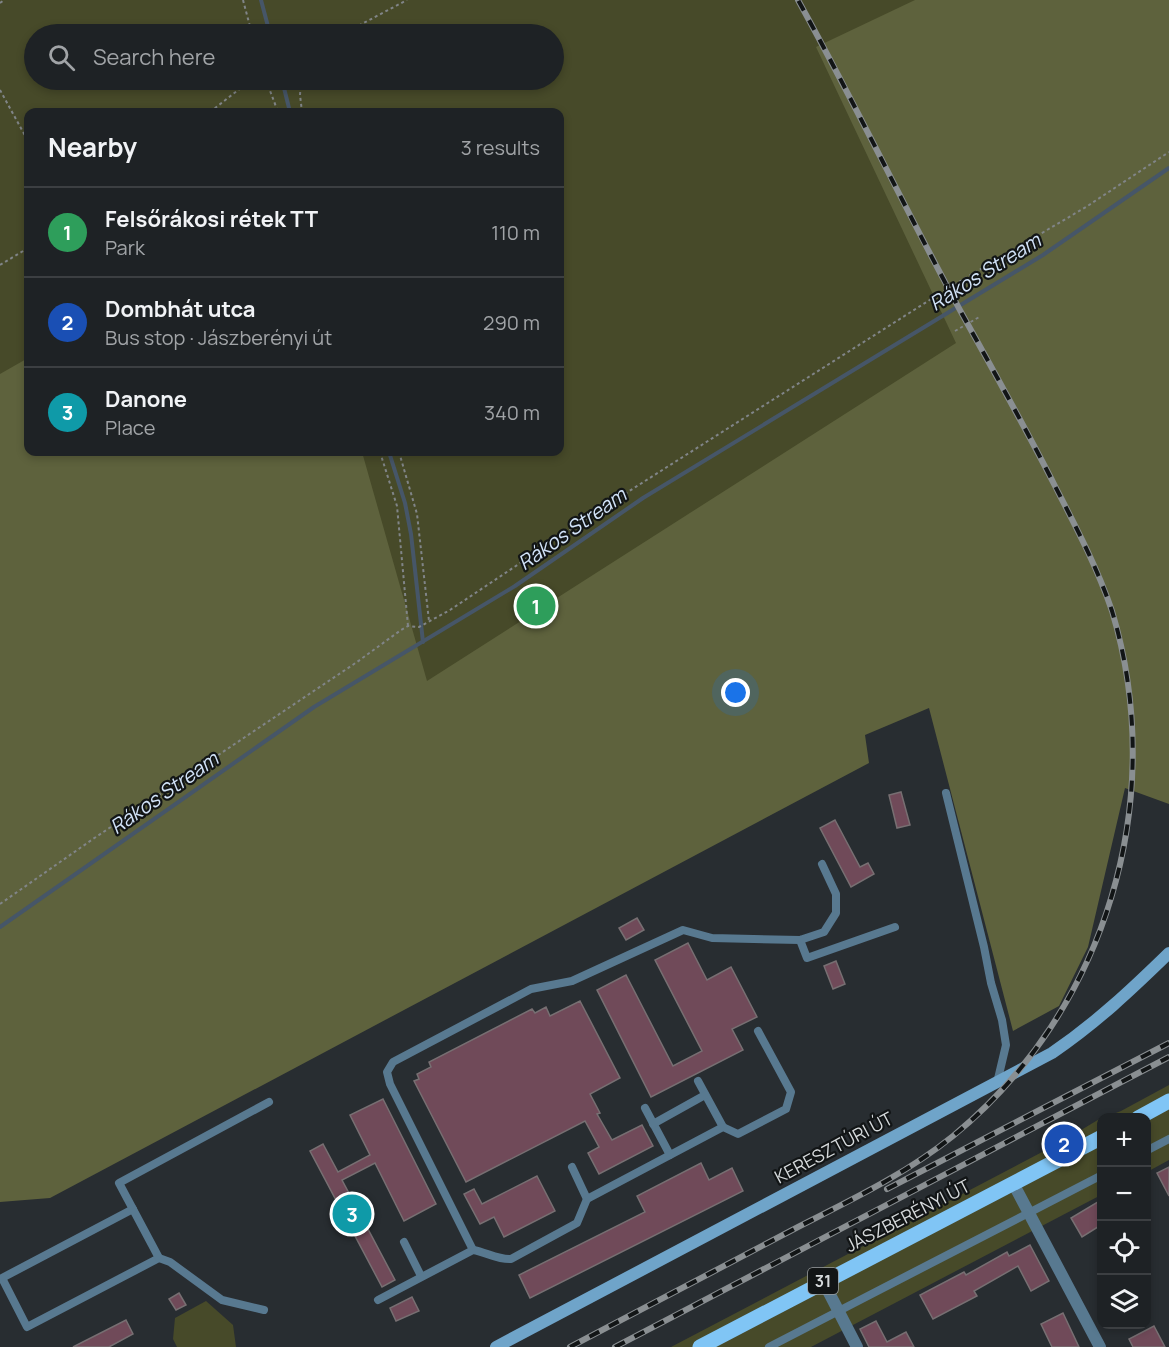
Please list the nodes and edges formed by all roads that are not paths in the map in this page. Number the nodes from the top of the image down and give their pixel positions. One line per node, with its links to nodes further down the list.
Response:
1 (946, 793): 8 (lane)
2 (822, 864): 4 (lane)
3 (895, 927): 4 (lane)
4 (800, 940): 27 (lane)
5 (1169, 953): 8 (main road, KERESZTÚRI ÚT)
6 (758, 1031): 15 (lane)
7 (698, 1082): 9 (lane)
8 (996, 1083): 34 (main road, KERESZTÚRI ÚT)
9 (705, 1095): 14 (lane); 15 (lane)
10 (1169, 1101): 13 (main road)
11 (268, 1102): 24 (lane)
12 (645, 1108): 14 (lane)
13 (1147, 1113)
14 (653, 1124): 19 (lane)
15 (723, 1127): 19 (lane)
16 (1097, 1139): 22 (main road, JÁSZBERÉNYI ÚT / 31)
17 (1169, 1139): 18 (lane)
18 (1151, 1148)
19 (670, 1155): 23 (lane)
20 (572, 1167): 23 (lane)
21 (1097, 1177): 25 (lane)
22 (1013, 1183): 25 (street); 30 (main road, JÁSZBERÉNYI ÚT / 31)
23 (587, 1199): 27 (lane)
24 (133, 1209): 28 (lane); 28 (lane)
25 (1029, 1213): 33 (lane); 38 (street)
26 (404, 1242): 29 (lane)
27 (473, 1250): 29 (lane)
28 (159, 1258): 32 (lane)
29 (421, 1276): 31 (lane)
30 (823, 1281): 33 (street); 35 (main road, JÁSZBERÉNYI ÚT / 31)
31 (378, 1300)
32 (264, 1310)
33 (838, 1310): 36 (lane); 37 (street)
34 (496, 1347)
35 (700, 1347)
36 (769, 1347)
37 (857, 1347)
38 (1100, 1347)

